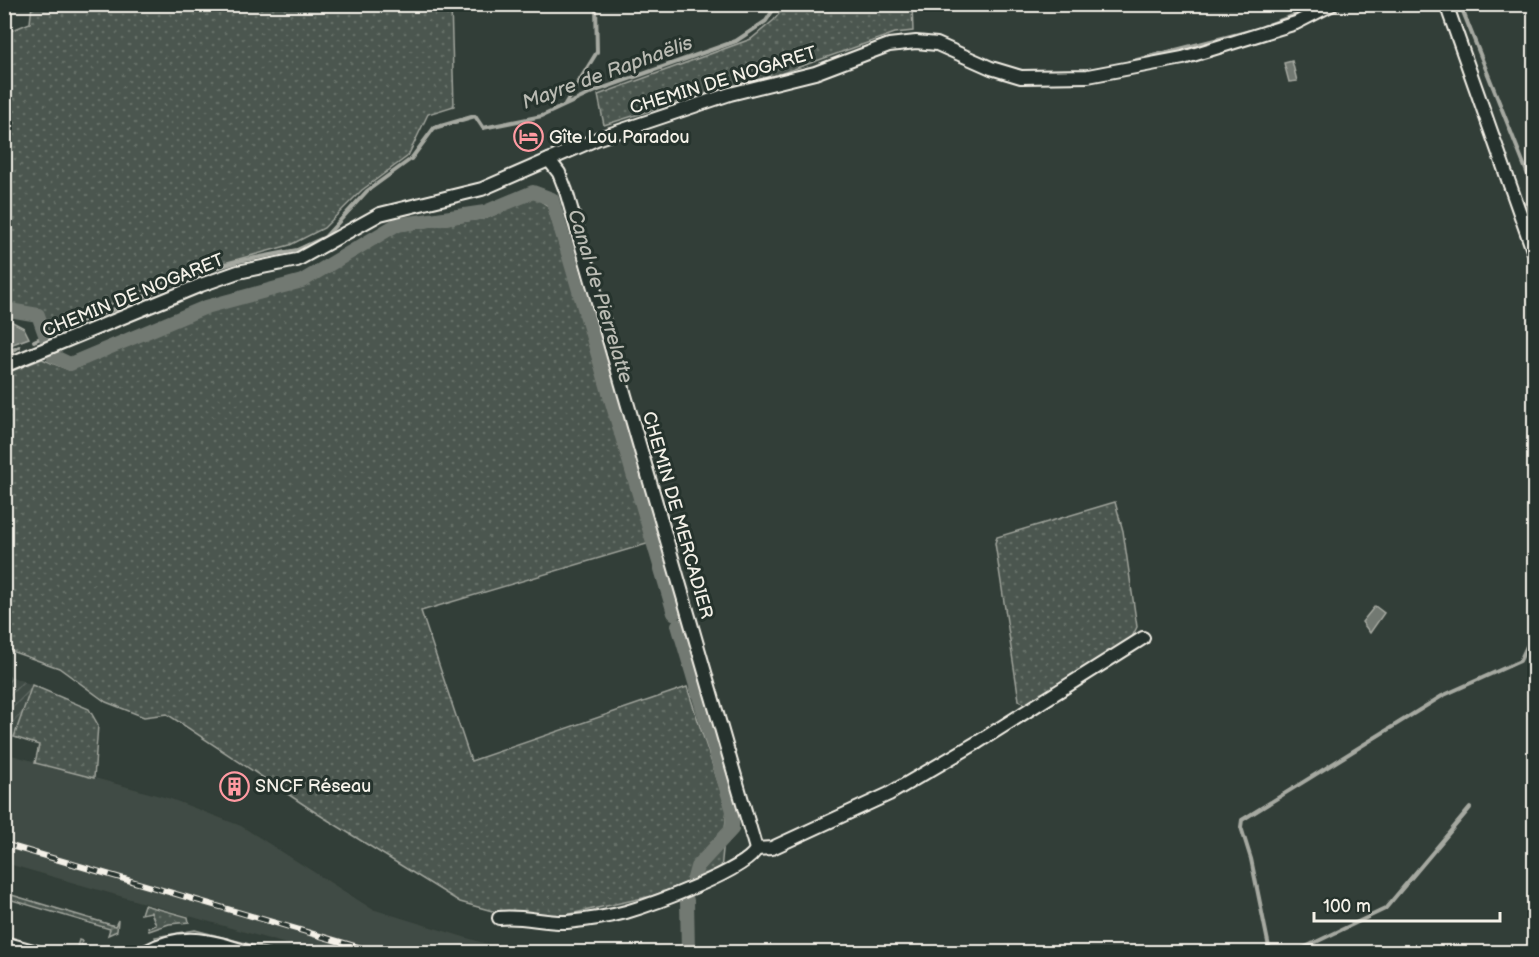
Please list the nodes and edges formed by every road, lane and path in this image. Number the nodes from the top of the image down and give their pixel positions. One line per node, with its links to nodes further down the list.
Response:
1 (1334, 4): 3 (street, CHEMIN DE NOGARET)
2 (1446, 4): 4 (street)
3 (549, 160): 5 (street, CHEMIN DE NOGARET); 7 (street, CHEMIN DE MERCADIER)
4 (1534, 253)
5 (4, 366)
6 (1143, 638): 7 (street)
7 (756, 849): 8 (street)
8 (499, 918)
9 (4, 943): 10 (street)
10 (37, 952)
11 (145, 952): 12 (street)
12 (248, 952)

